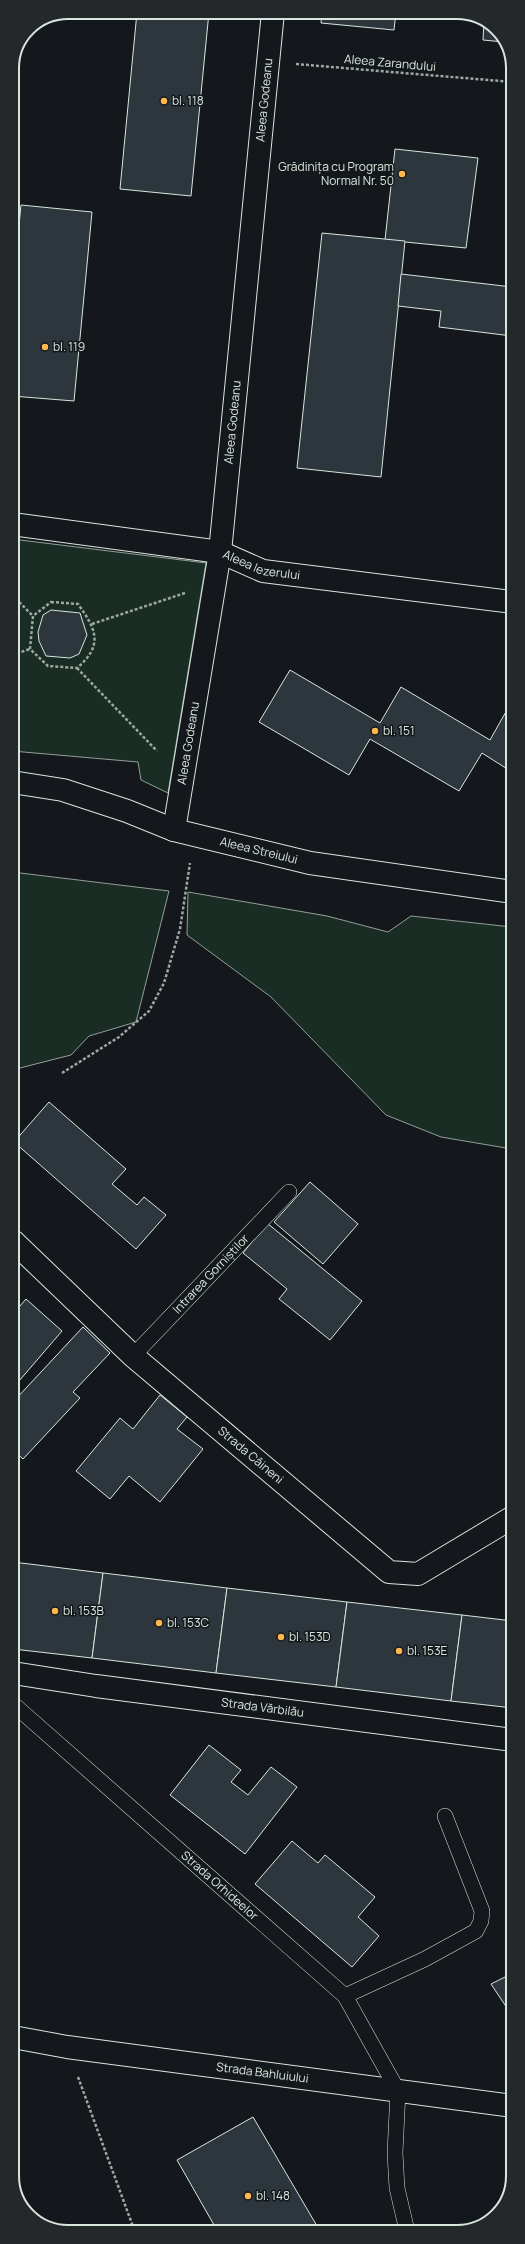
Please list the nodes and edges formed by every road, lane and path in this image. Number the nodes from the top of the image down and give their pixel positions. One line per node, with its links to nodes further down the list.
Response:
1 (272, 19): 2 (street, Aleea Godeanu)
2 (267, 61): 3 (path, Aleea Zarandului); 5 (street, Aleea Godeanu)
3 (506, 81)
4 (19, 525): 5 (street, Aleea Iezerului)
5 (220, 552): 6 (street, Aleea Godeanu); 7 (street, Aleea Iezerului)
6 (215, 582): 10 (path); 14 (street, Aleea Godeanu)
7 (506, 601)
8 (19, 602): 9 (path)
9 (33, 616): 10 (path); 11 (path)
10 (92, 624): 13 (path)
11 (30, 649): 12 (path); 13 (path)
12 (19, 653)
13 (77, 668): 14 (path)
14 (182, 777): 16 (street, Aleea Godeanu)
15 (19, 783): 16 (street, Aleea Streiului)
16 (184, 833): 17 (street, Aleea Streiului); 18 (path)
17 (506, 891)
18 (62, 1073)
19 (289, 1192): 21 (lane, Intrarea Gorniștilor)
20 (19, 1247): 21 (street, Strada Câineni)
21 (133, 1356): 22 (street, Strada Câineni)
22 (506, 1521)
23 (19, 1674): 25 (street, Strada Vărbilău)
24 (19, 1709): 27 (lane, Strada Orhideelor)
25 (506, 1739)
26 (445, 1816): 27 (lane)
27 (345, 1996): 30 (lane, Strada Orhideelor)
28 (19, 2037): 29 (street, Strada Bahluiului)
29 (67, 2047): 30 (street, Strada Bahluiului); 32 (path)
30 (398, 2091): 31 (street, Strada Bahluiului); 33 (lane)
31 (506, 2105)
32 (132, 2225)
33 (405, 2225)

